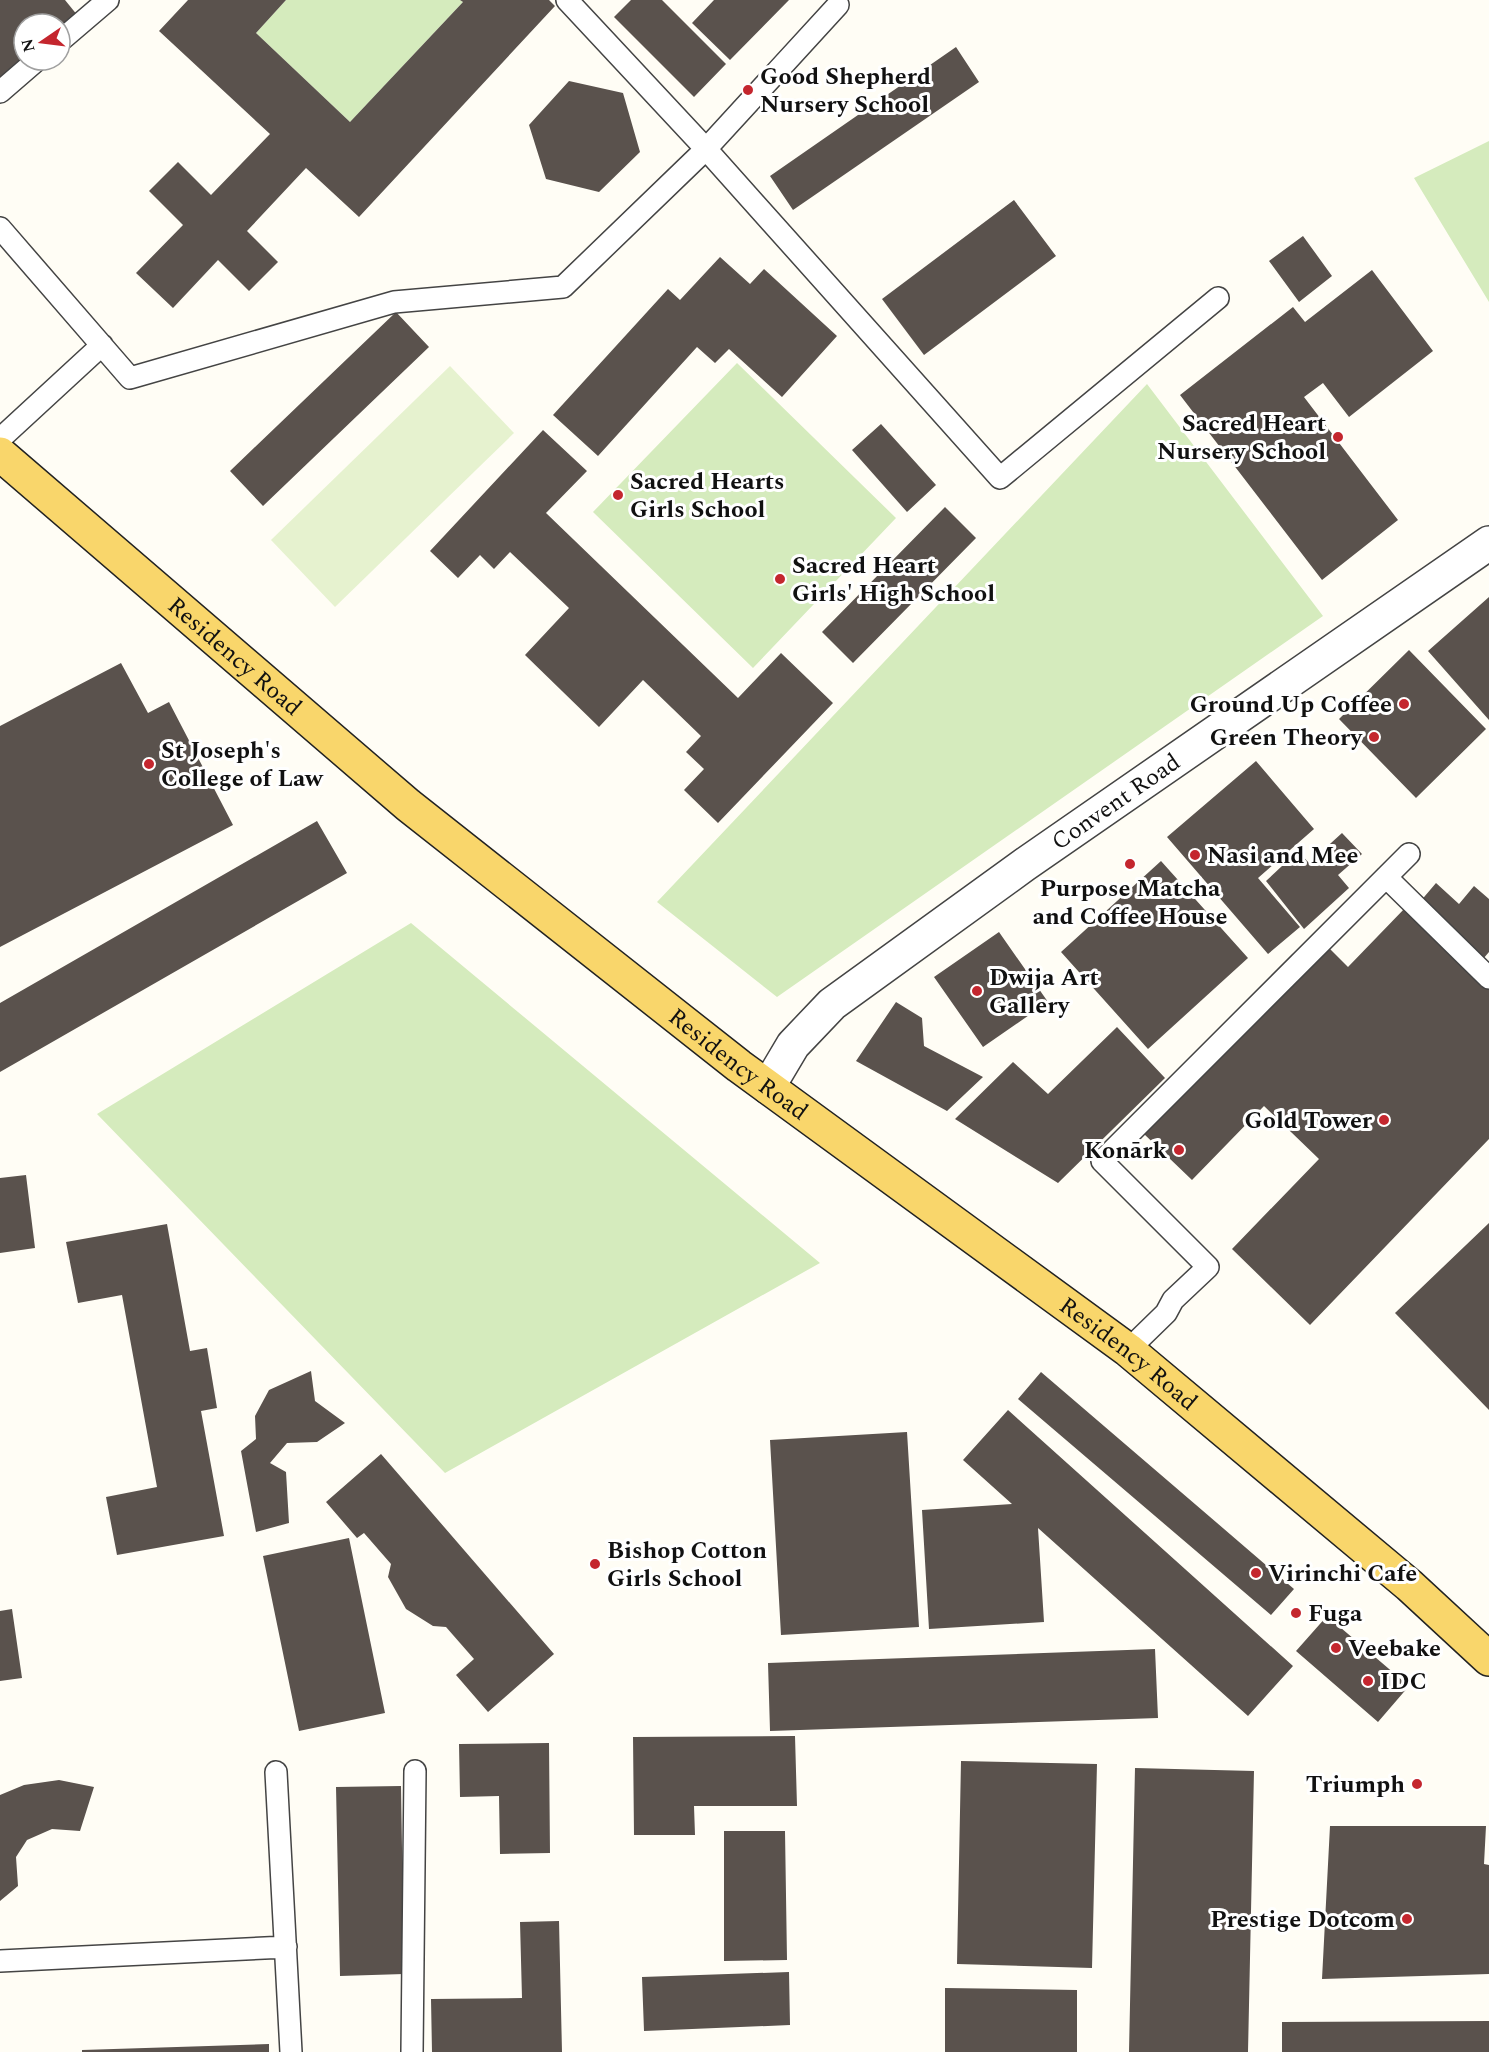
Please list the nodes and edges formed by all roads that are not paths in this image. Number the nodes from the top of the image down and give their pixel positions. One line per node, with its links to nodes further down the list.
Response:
1 (108, 0): 4 (lane)
2 (567, 0): 7 (lane)
3 (838, 5): 7 (lane)
4 (72, 31)
5 (23, 72): 6 (lane)
6 (0, 92)
7 (706, 149): 9 (lane); 10 (lane)
8 (0, 228): 10 (lane)
9 (1218, 298)
10 (102, 345): 11 (lane)
11 (0, 439)
12 (0, 454): 17 (main road, Residency Road)
13 (1489, 543): 17 (street, Convent Road)
14 (1409, 854): 15 (lane)
15 (1386, 876): 16 (lane); 18 (lane)
16 (1489, 978)
17 (768, 1087): 18 (main road, Residency Road)
18 (1128, 1350): 19 (main road, Residency Road)
19 (1489, 1659)
20 (414, 1771): 25 (lane)
21 (276, 1772): 22 (lane)
22 (285, 1947): 23 (lane); 24 (lane)
23 (0, 1961)
24 (291, 2052)
25 (412, 2052)

